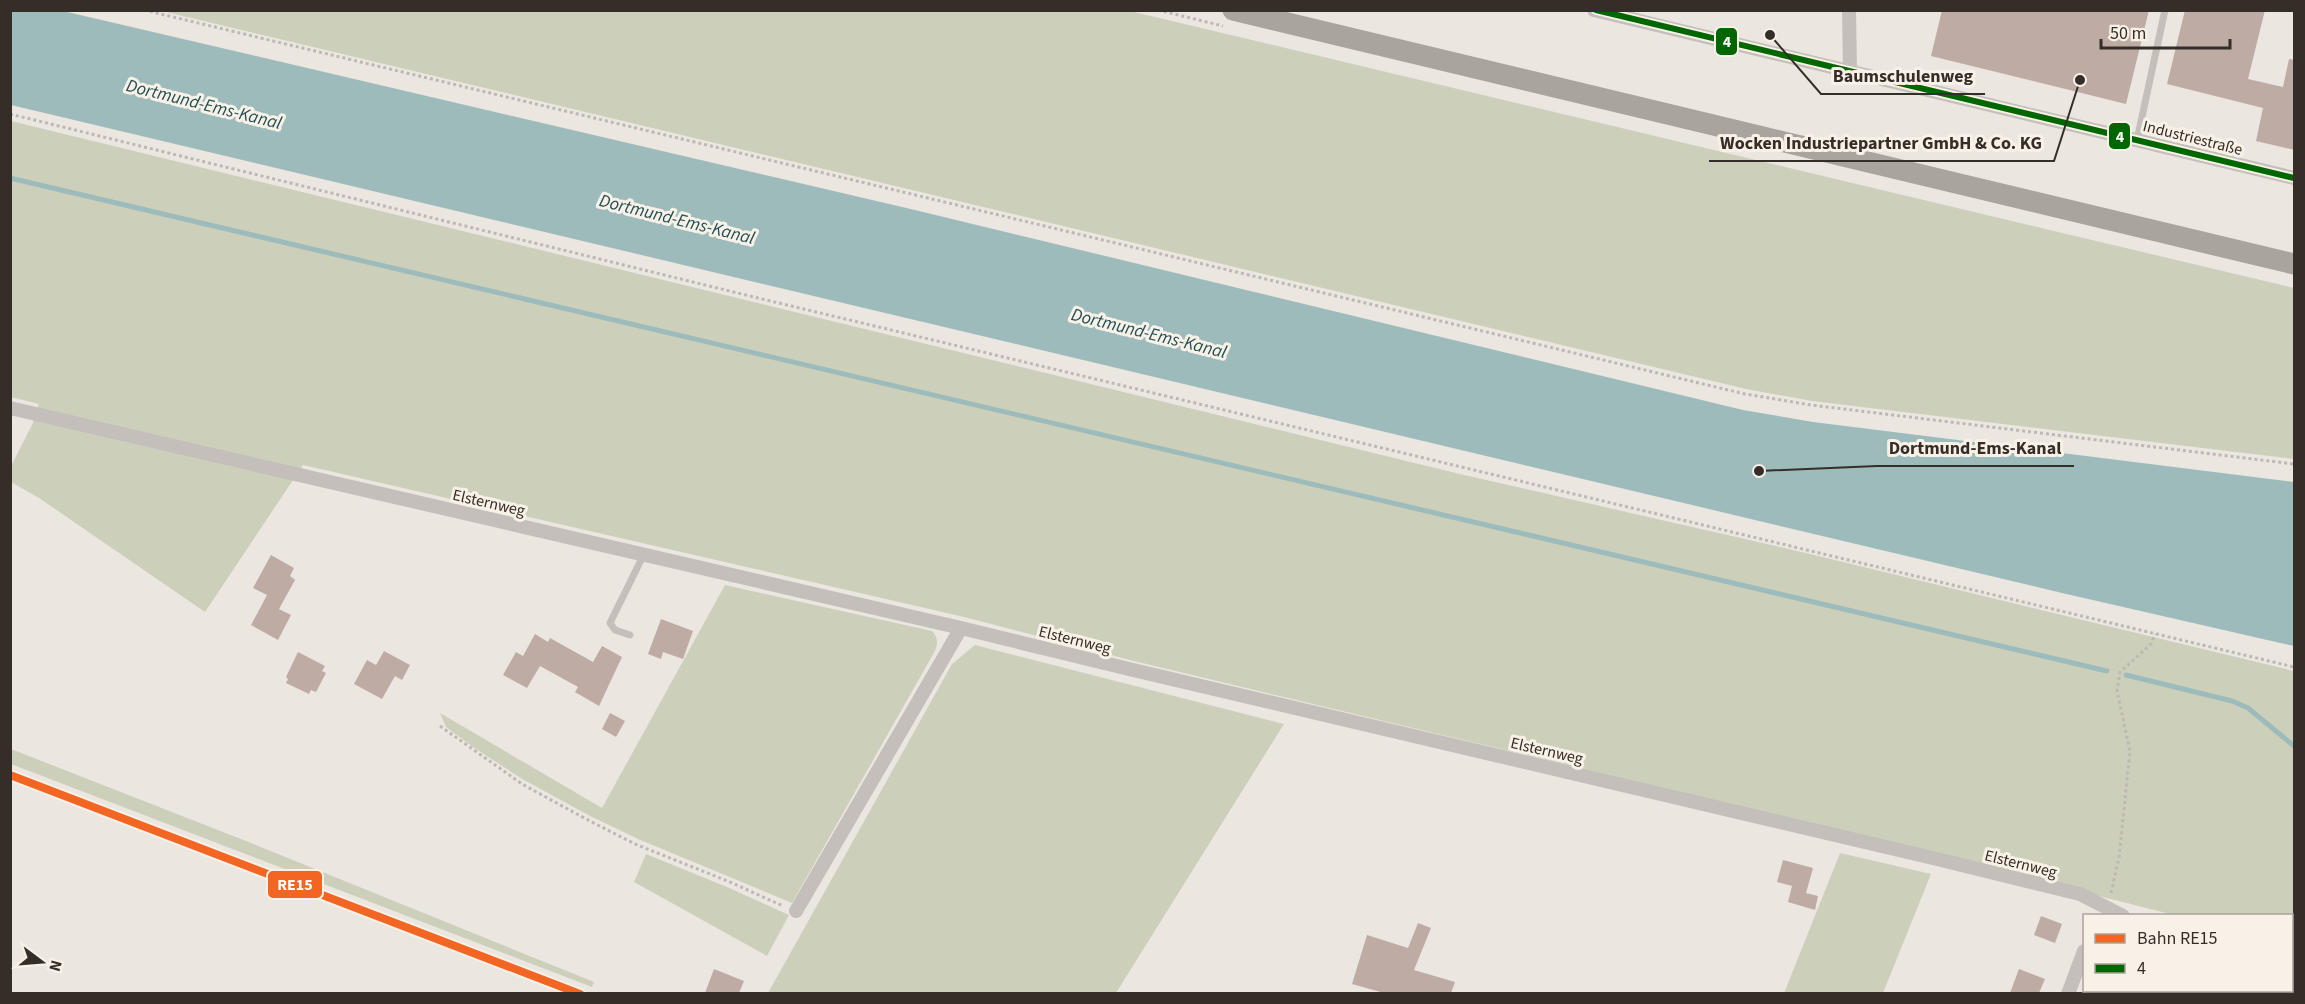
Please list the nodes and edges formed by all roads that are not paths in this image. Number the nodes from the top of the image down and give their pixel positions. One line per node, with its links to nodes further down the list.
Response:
1 (1233, 10): 8 (main road)
2 (1594, 10): 5 (street, Industriestraße)
3 (1850, 10): 5 (street)
4 (2165, 10): 6 (lane)
5 (1850, 71): 6 (street, Industriestraße)
6 (2137, 140): 7 (street, Industriestraße)
7 (2295, 178)
8 (2295, 264)
9 (10, 408): 10 (street, Elsternweg)
10 (644, 555): 11 (street, Elsternweg); 12 (lane)
11 (961, 628): 13 (street); 14 (street, Elsternweg)
12 (630, 635)
13 (796, 911)
14 (2104, 911)
15 (2083, 956): 16 (street)
16 (2068, 993)

